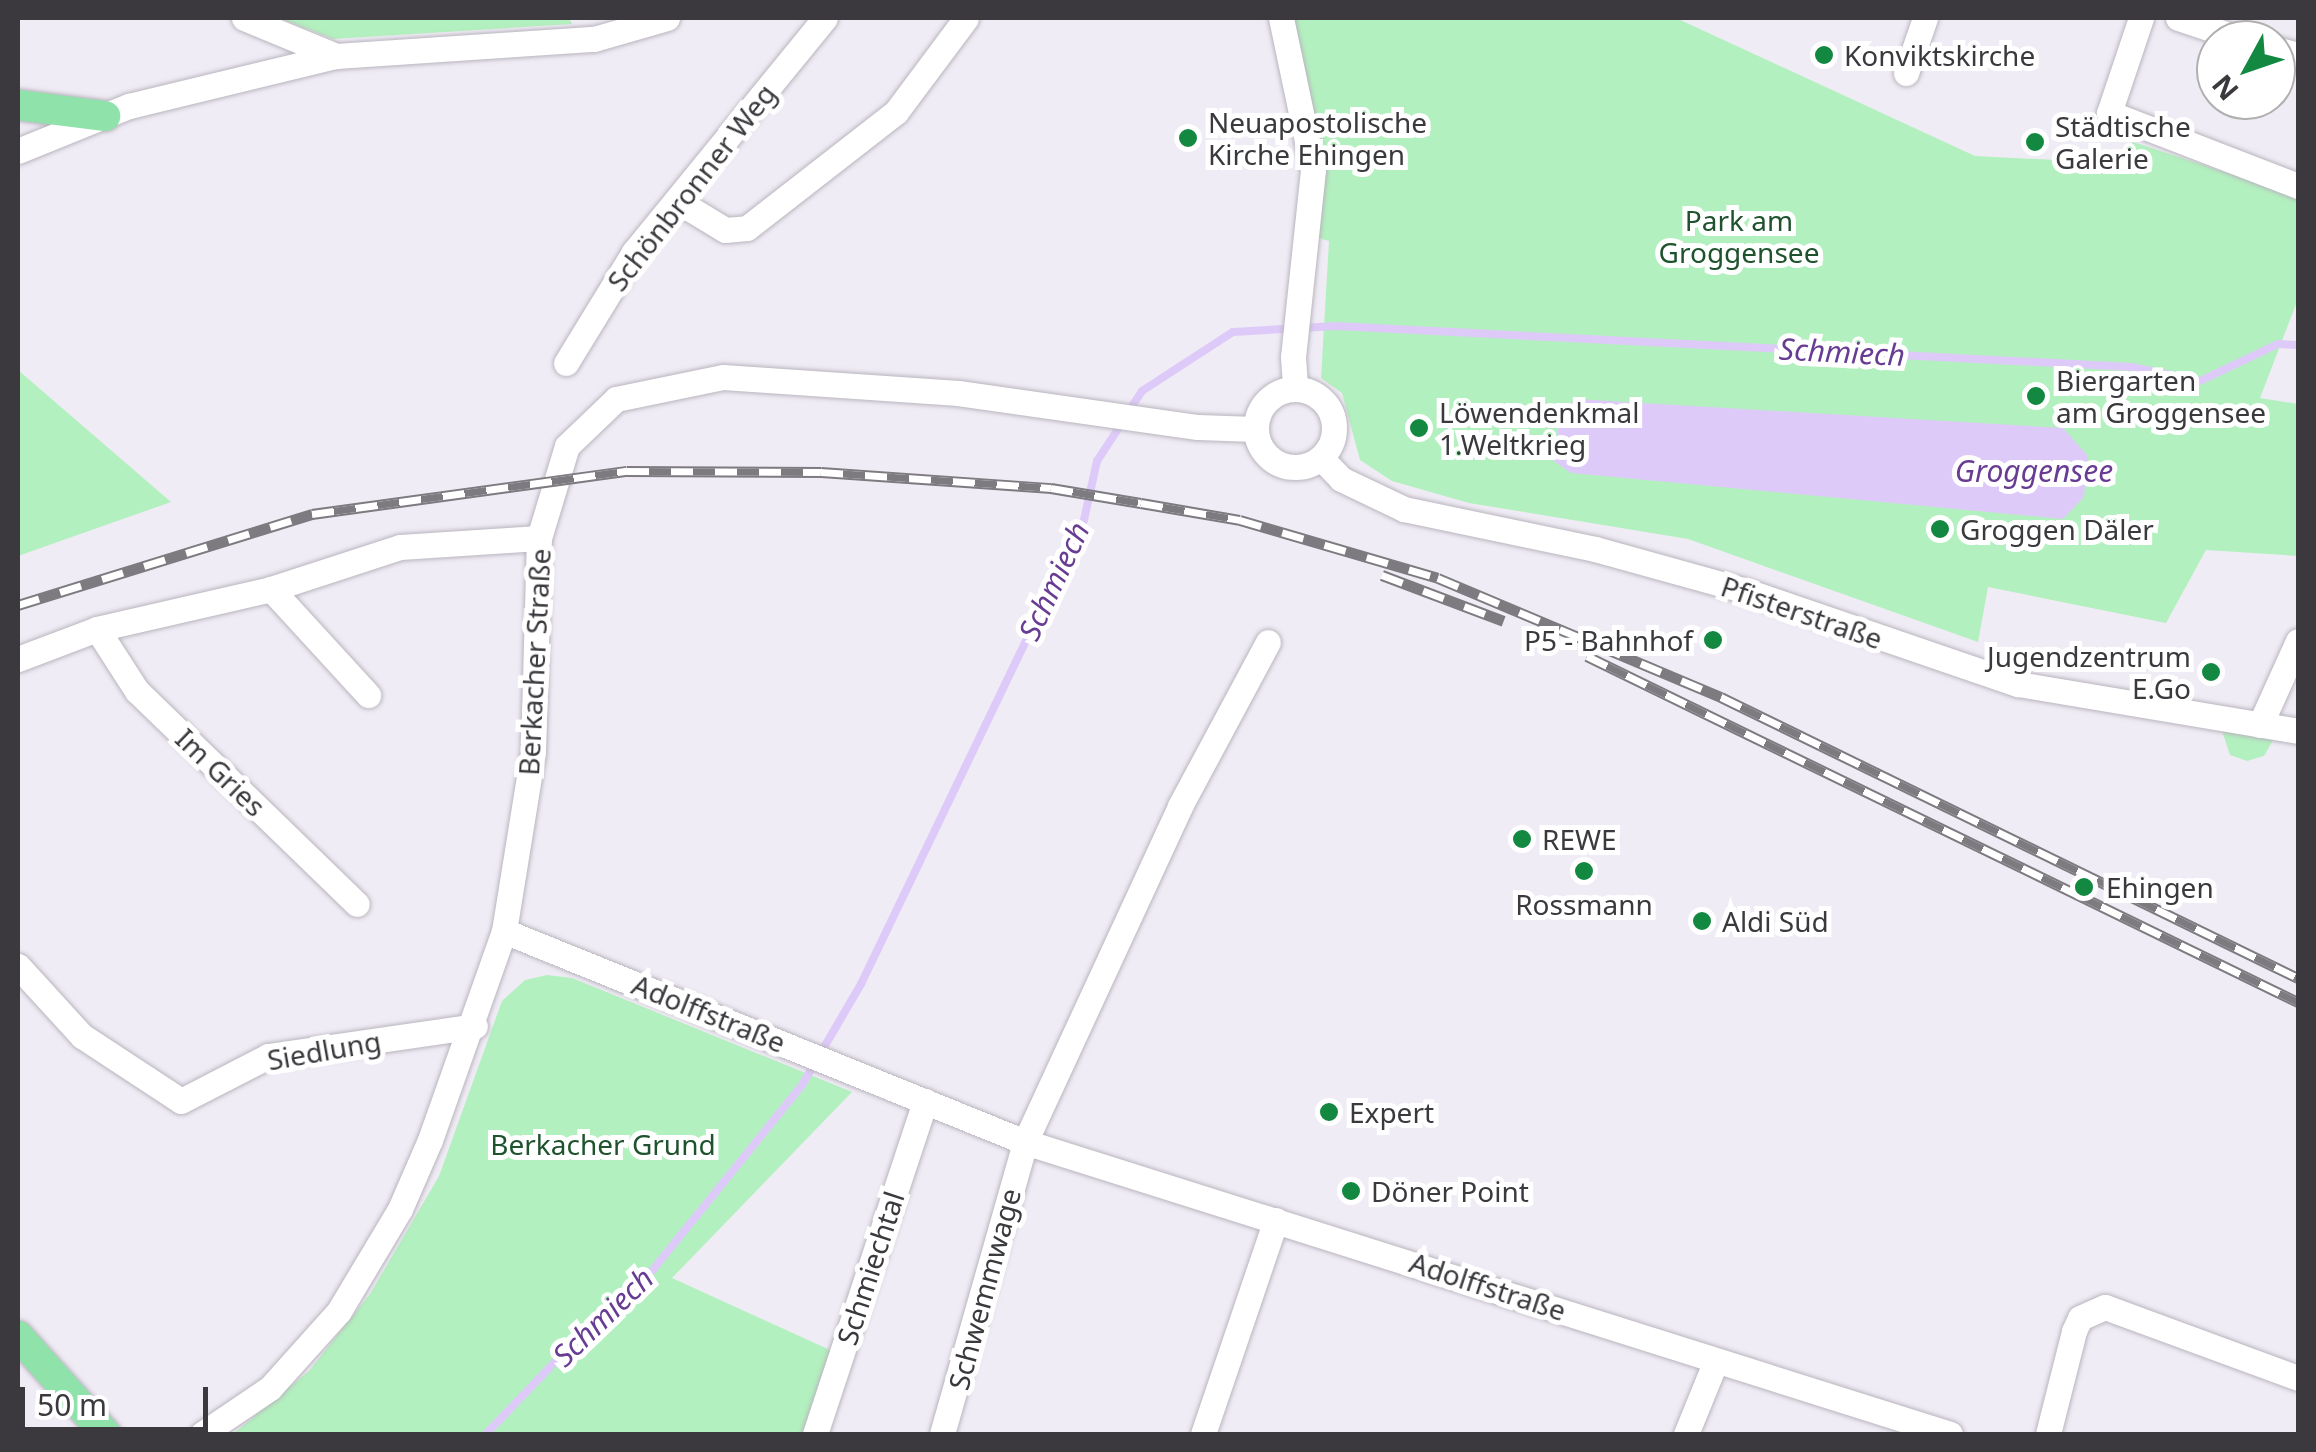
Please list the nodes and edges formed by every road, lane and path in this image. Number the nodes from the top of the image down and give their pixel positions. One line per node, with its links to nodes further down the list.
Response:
1 (244, 18): 8 (street)
2 (668, 18): 8 (street)
3 (825, 18): 14 (street, Schönbronner Weg)
4 (966, 18): 14 (street)
5 (1281, 18): 16 (street)
6 (1924, 18): 9 (street)
7 (2141, 18): 13 (street)
8 (336, 56): 11 (street)
9 (1906, 73)
10 (18, 105): 11 (main road)
11 (105, 116): 12 (street)
12 (18, 151)
13 (2298, 186)
14 (661, 224): 15 (street, Schönbronner Weg)
15 (566, 363)
16 (1295, 389): 17 (street); 18 (street)
17 (1255, 429): 18 (street); 19 (street, Berkacher Straße)
18 (1321, 458): 26 (street, Pfisterstraße)
19 (539, 538): 20 (street); 29 (street, Berkacher Straße)
20 (271, 588): 21 (street); 25 (street)
21 (98, 629): 24 (street); 28 (street, Im Gries)
22 (1268, 642): 33 (street)
23 (2298, 642): 26 (street)
24 (18, 659)
25 (368, 694)
26 (2260, 725): 27 (street, Pfisterstraße)
27 (2298, 731)
28 (357, 904)
29 (504, 931): 31 (street, Berkacher Straße); 32 (street, Adolffstraße)
30 (18, 966): 31 (street, Siedlung)
31 (474, 1026): 39 (street, Berkacher Straße)
32 (925, 1101): 33 (street, Adolffstraße); 40 (street, Schmiechtal)
33 (1024, 1142): 34 (street, Adolffstraße); 41 (street, Schwemmwage)
34 (1276, 1220): 36 (street, Adolffstraße); 42 (street)
35 (18, 1336): 38 (main road)
36 (1715, 1363): 43 (street); 44 (street, Adolffstraße)
37 (2298, 1378): 45 (street)
38 (100, 1428)
39 (202, 1434)
40 (815, 1434)
41 (942, 1434)
42 (1203, 1434)
43 (1686, 1434)
44 (1950, 1434)
45 (2048, 1434)

